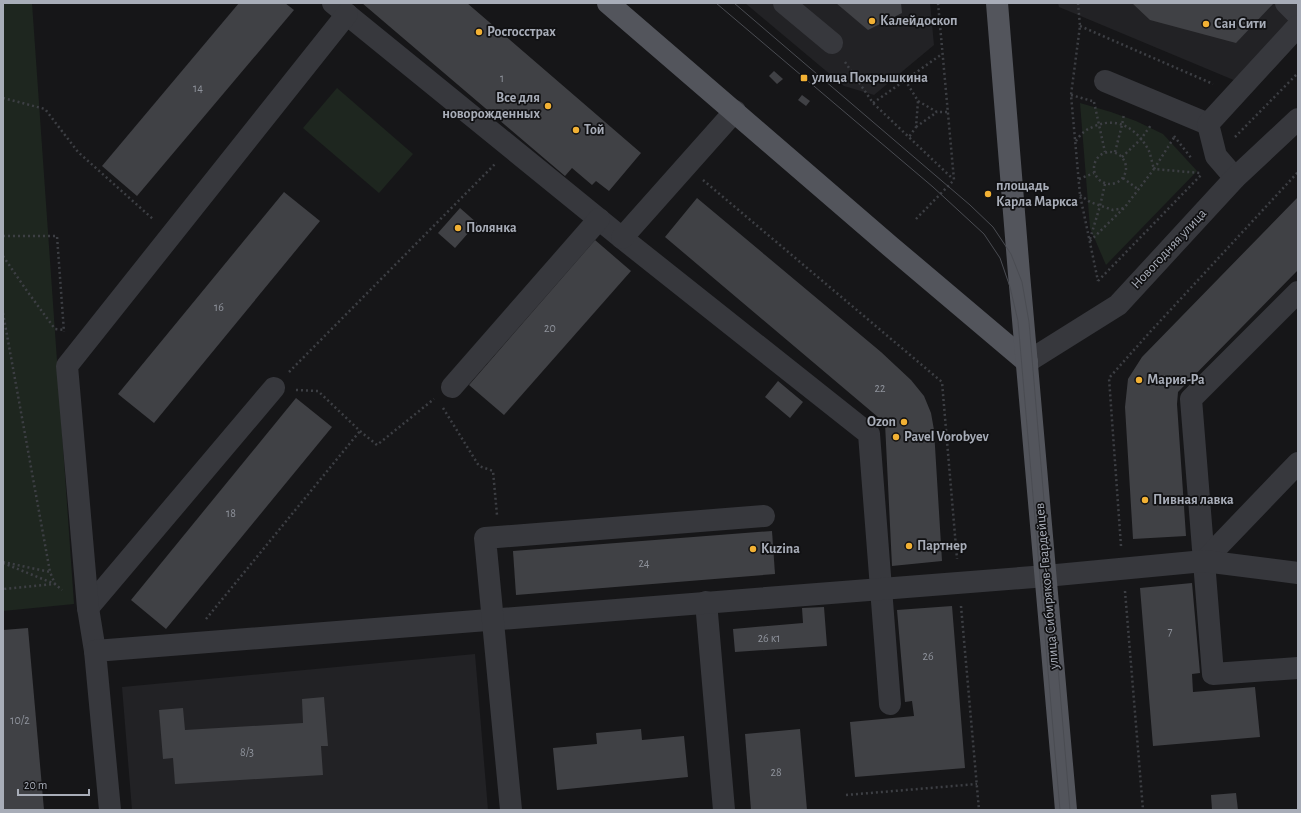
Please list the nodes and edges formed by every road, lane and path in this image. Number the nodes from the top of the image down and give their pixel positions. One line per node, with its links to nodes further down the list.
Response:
1 (608, 3): 23 (main road)
2 (784, 3): 11 (street)
3 (938, 3): 12 (path)
4 (997, 3): 70 (main road)
5 (1078, 3): 9 (path)
6 (1286, 3): 8 (street)
7 (340, 9): 40 (street); 63 (street)
8 (1298, 15)
9 (1080, 26): 16 (path); 17 (path)
10 (1298, 26): 16 (street)
11 (832, 43): 21 (path)
12 (942, 53): 14 (path); 25 (path)
13 (1298, 73): 45 (path)
14 (905, 80): 19 (path); 21 (path)
15 (1106, 81): 30 (street)
16 (1236, 94): 30 (street)
17 (1071, 95): 20 (path); 39 (path)
18 (3, 98): 63 (path)
19 (918, 102): 24 (path); 33 (path)
20 (1094, 102): 22 (path); 31 (path)
21 (873, 104): 37 (path)
22 (1102, 104)
23 (735, 111): 46 (street); 70 (main road)
24 (937, 112): 25 (path); 33 (path)
25 (948, 112): 54 (path)
26 (1131, 116): 32 (path)
27 (1298, 119): 52 (street, Новогодняя улица)
28 (1145, 121): 29 (path)
29 (1152, 124): 34 (path); 38 (path)
30 (1208, 124): 36 (path); 45 (street)
31 (1098, 125): 32 (path); 39 (path); 41 (path)
32 (1122, 125): 38 (path); 42 (path)
33 (916, 127): 37 (path)
34 (1158, 127)
35 (1169, 133): 36 (path)
36 (1174, 136): 44 (path); 47 (path)
37 (908, 138): 54 (path)
38 (1140, 139): 43 (path); 47 (path)
39 (1076, 141): 53 (path)
40 (511, 148): 60 (street); 72 (path)
41 (1105, 152): 42 (path); 49 (path)
42 (1115, 152): 43 (path)
43 (1122, 157): 51 (path)
44 (1194, 161)
45 (1207, 161): 50 (path); 52 (street)
46 (685, 166): 64 (street); 84 (path)
47 (1154, 169): 50 (path); 56 (path)
48 (1298, 172): 80 (path)
49 (1094, 173): 53 (path); 55 (path)
50 (1203, 173): 65 (path)
51 (1123, 178): 55 (path); 56 (path)
52 (1235, 178): 70 (street, Новогодняя улица)
53 (1079, 179): 57 (path)
54 (954, 180): 61 (path)
55 (1106, 184): 58 (path)
56 (1139, 190): 59 (path)
57 (1080, 195): 58 (path); 65 (path)
58 (1100, 206): 59 (path); 65 (path)
59 (1125, 208): 65 (path)
60 (599, 219): 64 (street); 73 (street)
61 (916, 219)
62 (3, 236): 69 (path)
63 (170, 236): 71 (street)
64 (622, 238): 86 (street)
65 (1089, 241)
66 (3, 256): 69 (path)
67 (1298, 292): 78 (street)
68 (3, 313): 81 (path)
69 (64, 330): 71 (path)
70 (1028, 362): 83 (main road, улица Сибиряков-Гвардейцев)
71 (67, 366): 89 (street)
72 (274, 388): 74 (path); 89 (street)
73 (444, 392): 74 (path); 77 (path)
74 (360, 431): 91 (path)
75 (1298, 464): 78 (street)
76 (764, 516): 77 (street)
77 (499, 537): 90 (street)
78 (1204, 561): 80 (street); 82 (street); 93 (street)
79 (3, 562): 81 (path); 85 (path)
80 (1122, 568): 83 (street); 102 (path)
81 (50, 572): 85 (path)
82 (1298, 573)
83 (1046, 576): 84 (street); 101 (main road, улица Сибиряков-Гвардейцев)
84 (959, 582): 86 (street); 95 (path)
85 (54, 584): 87 (path); 89 (path)
86 (881, 588): 88 (street); 94 (street)
87 (3, 589)
88 (706, 602): 90 (street); 99 (street)
89 (88, 608): 92 (street)
90 (493, 620): 91 (street); 98 (street)
91 (185, 644): 92 (street)
92 (95, 651): 97 (street)
93 (1298, 668)
94 (890, 704)
95 (976, 784): 96 (path); 100 (path)
96 (846, 795)
97 (110, 810)
98 (511, 810)
99 (724, 810)
100 (979, 810)
101 (1066, 810)
102 (1143, 810)

